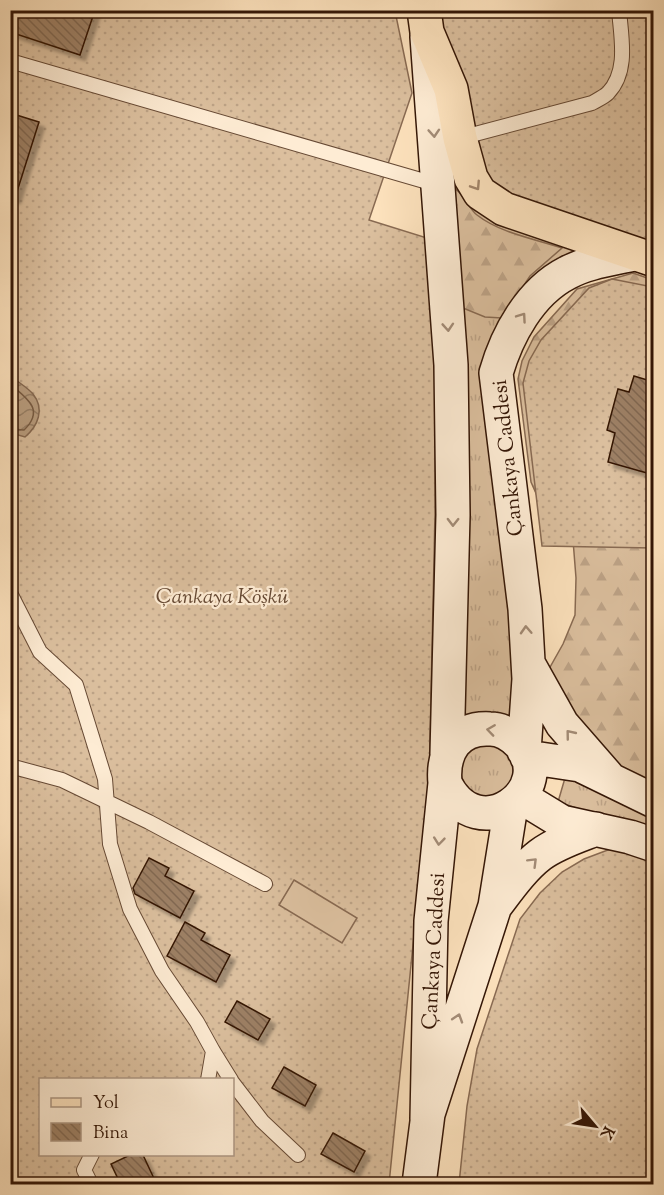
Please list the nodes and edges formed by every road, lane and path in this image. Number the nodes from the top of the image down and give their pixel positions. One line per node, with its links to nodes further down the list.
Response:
1 (619, 10): 4 (lane)
2 (425, 21): 4 (main road, Çankaya Caddesi); 5 (main road, Çankaya Caddesi, one-way to 5)
3 (10, 61): 5 (lane)
4 (460, 138): 6 (main road, Çankaya Caddesi, one-way to 6)
5 (438, 185): 11 (main road, Çankaya Caddesi, one-way to 11)
6 (644, 257): 8 (main road, Çankaya Caddesi, one-way to 6)
7 (10, 593): 15 (lane)
8 (528, 664): 9 (main road, Çankaya Caddesi); 12 (main road, one-way to 8)
9 (526, 754): 11 (main road, one-way to 11); 12 (main road); 13 (main road, Çankaya Caddesi)
10 (10, 766): 15 (lane)
11 (446, 769): 13 (main road); 24 (main road, Çankaya Caddesi, one-way to 24)
12 (609, 778): 14 (main road)
13 (516, 801): 16 (main road); 19 (main road, Çankaya Caddesi)
14 (654, 801)
15 (106, 802): 18 (lane); 20 (lane)
16 (596, 829): 17 (main road); 19 (main road, one-way to 16)
17 (654, 845)
18 (265, 884)
19 (495, 906): 24 (main road, Çankaya Caddesi, one-way to 19)
20 (213, 1051): 21 (lane); 22 (lane)
21 (208, 1078)
22 (230, 1078)
23 (234, 1084): 25 (lane)
24 (427, 1116): 28 (main road, Çankaya Caddesi)
25 (298, 1155)
26 (91, 1156): 27 (lane)
27 (91, 1185)
28 (419, 1185)

